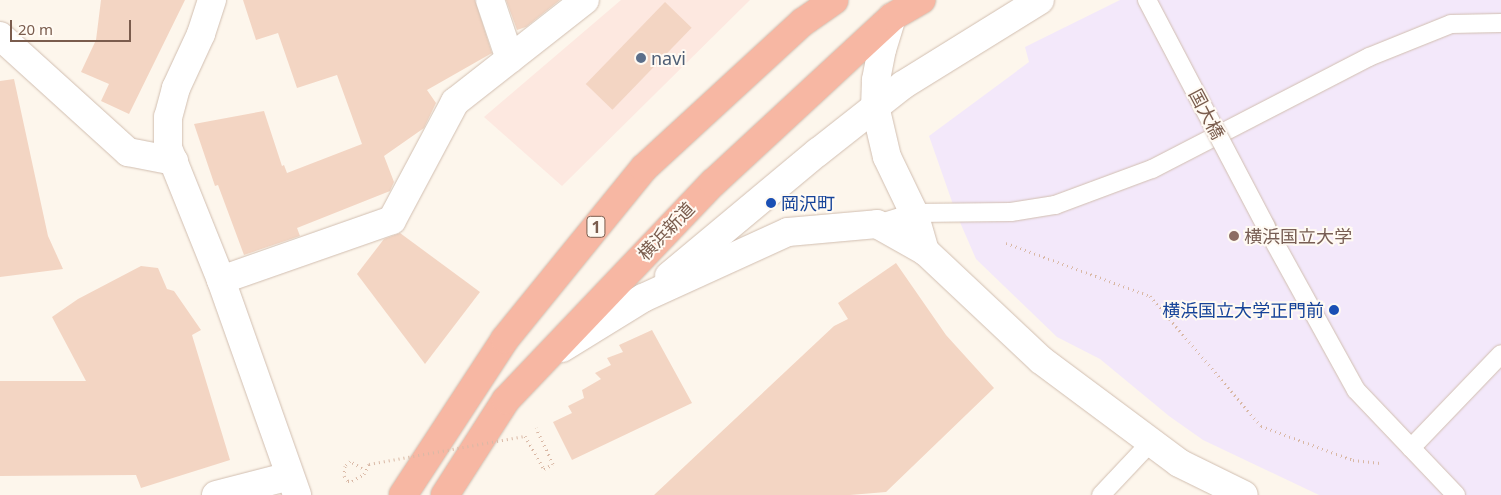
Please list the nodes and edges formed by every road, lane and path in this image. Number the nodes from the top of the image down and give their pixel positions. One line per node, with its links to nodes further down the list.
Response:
1 (212, 0): 13 (street)
2 (490, 0): 11 (street)
3 (585, 0): 11 (street)
4 (834, 0): 29 (highway, 1)
5 (922, 0): 8 (highway, 横浜新道)
6 (1040, 0): 12 (street)
7 (1147, 0): 24 (lane, 国大橋, bridge)
8 (892, 17): 12 (street); 21 (highway, 横浜新道)
9 (1501, 23): 14 (lane)
10 (0, 36): 13 (street)
11 (510, 59): 18 (street)
12 (875, 106): 14 (street); 19 (street)
13 (174, 161): 18 (street)
14 (914, 213): 15 (lane); 17 (street)
15 (877, 224): 17 (street); 19 (street)
16 (1002, 241): 26 (path)
17 (925, 251): 23 (street)
18 (221, 280): 27 (street)
19 (643, 298): 21 (street)
20 (1501, 354): 24 (lane)
21 (543, 359): 30 (highway, 横浜新道)
22 (536, 428): 25 (path, bridge)
23 (1151, 442): 31 (lane); 32 (street)
24 (1411, 448): 26 (lane, 国大橋)
25 (362, 468)
26 (1430, 468): 33 (lane, 国大橋)
27 (293, 486): 28 (street)
28 (216, 495)
29 (403, 495)
30 (445, 495)
31 (1102, 495)
32 (1244, 495)
33 (1456, 495)

